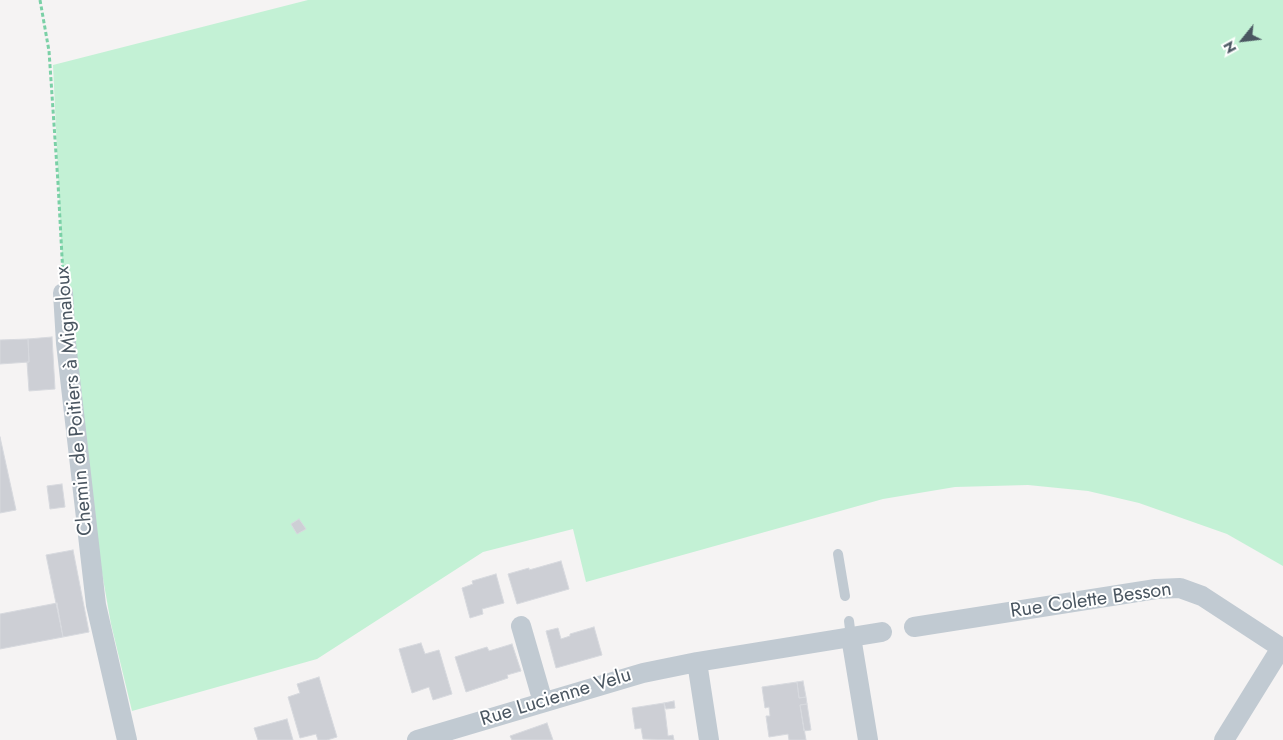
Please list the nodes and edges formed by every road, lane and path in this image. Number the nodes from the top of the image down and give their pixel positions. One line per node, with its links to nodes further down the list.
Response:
1 (40, 0): 2 (path, Chemin de Poitiers à Mignaloux)
2 (63, 293): 12 (street, Chemin de Poitiers à Mignaloux)
3 (838, 554): 4 (lane)
4 (845, 596)
5 (521, 626): 11 (street)
6 (914, 626): 9 (street, Rue Colette Besson)
7 (850, 629): 8 (street); 10 (street, Rue Lucienne Velu); 15 (street)
8 (882, 632)
9 (1282, 648): 16 (street)
10 (696, 662): 11 (street, Rue Lucienne Velu); 14 (street)
11 (543, 702): 13 (street, Rue Lucienne Velu)
12 (127, 740)
13 (417, 740)
14 (709, 740)
15 (868, 740)
16 (1224, 740)

